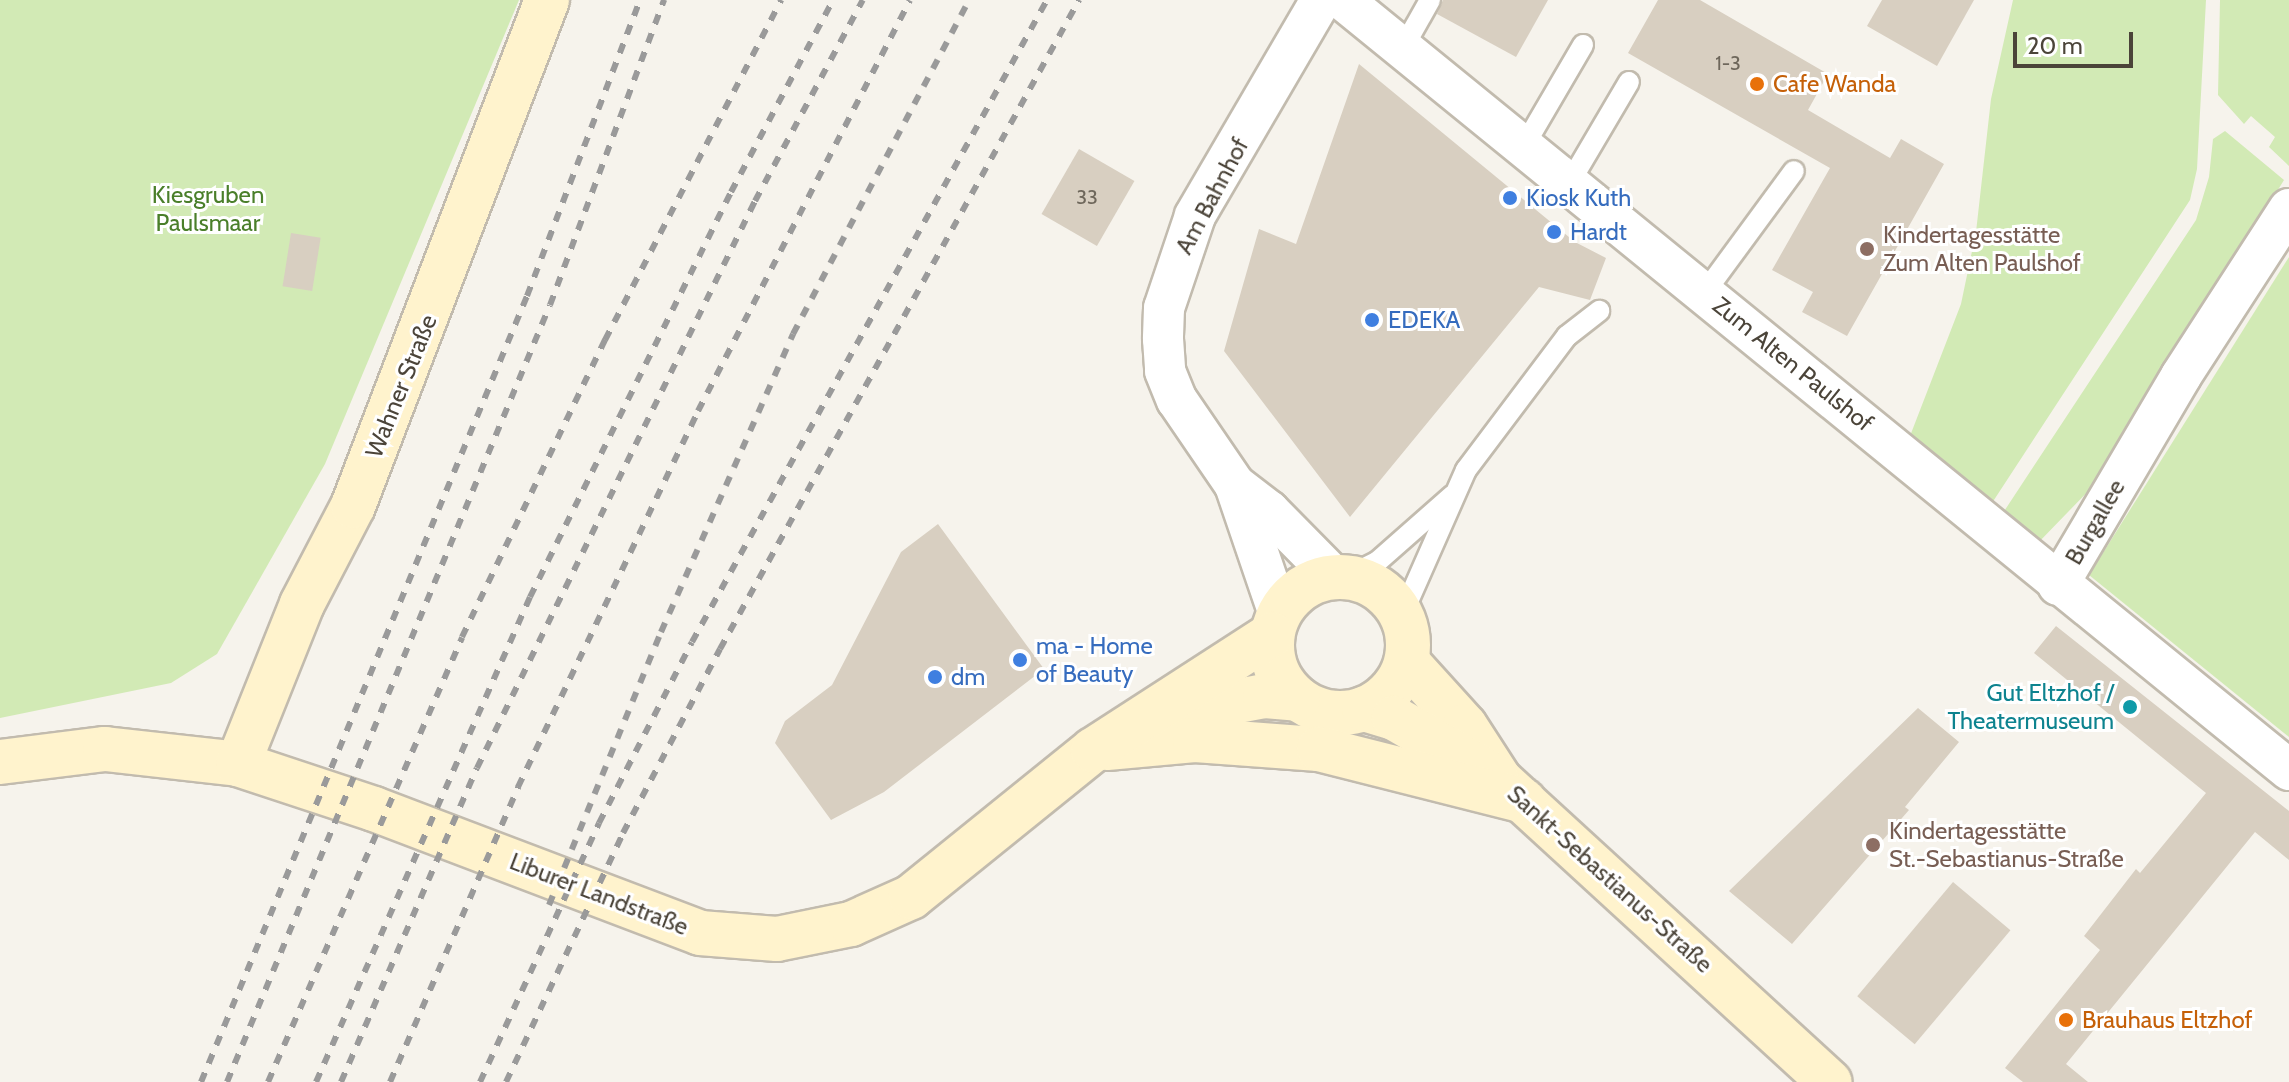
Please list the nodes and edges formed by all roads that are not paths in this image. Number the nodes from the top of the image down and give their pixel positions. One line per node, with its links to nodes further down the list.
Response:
1 (547, 0): 26 (street, Wahner Straße)
2 (1321, 0): 14 (street, Am Bahnhof)
3 (1343, 0): 6 (street, Zum Alten Paulshof)
4 (1430, 0): 6 (lane)
5 (1583, 45): 8 (lane)
6 (1403, 48): 8 (street, Zum Alten Paulshof)
7 (1629, 82): 10 (lane)
8 (1524, 146): 10 (street, Zum Alten Paulshof)
9 (1794, 171): 12 (lane)
10 (1570, 182): 12 (street, Zum Alten Paulshof)
11 (2289, 209): 17 (street, Burgallee)
12 (1705, 292): 17 (street, Zum Alten Paulshof)
13 (1599, 311): 15 (lane)
14 (1235, 485): 16 (street, Am Bahnhof); 19 (street, Am Bahnhof)
15 (1453, 495): 16 (lane); 18 (lane)
16 (1340, 576): 18 (street); 19 (street)
17 (2058, 585): 27 (street, Burgallee)
18 (1402, 615): 20 (street)
19 (1276, 624): 21 (street); 23 (street, Liburer Landstraße)
20 (1407, 662): 22 (street); 28 (street, Sankt-Sebastianus-Straße)
21 (1298, 699): 22 (street); 23 (street, Liburer Landstraße)
22 (1364, 709): 28 (street)
23 (1148, 718): 24 (street, Liburer Landstraße)
24 (1093, 750): 26 (street, Liburer Landstraße); 28 (street)
25 (0, 762): 26 (street, Liburer Landstraße)
26 (238, 764)
27 (2289, 770)
28 (1512, 790): 29 (street, Sankt-Sebastianus-Straße)
29 (1830, 1082)

